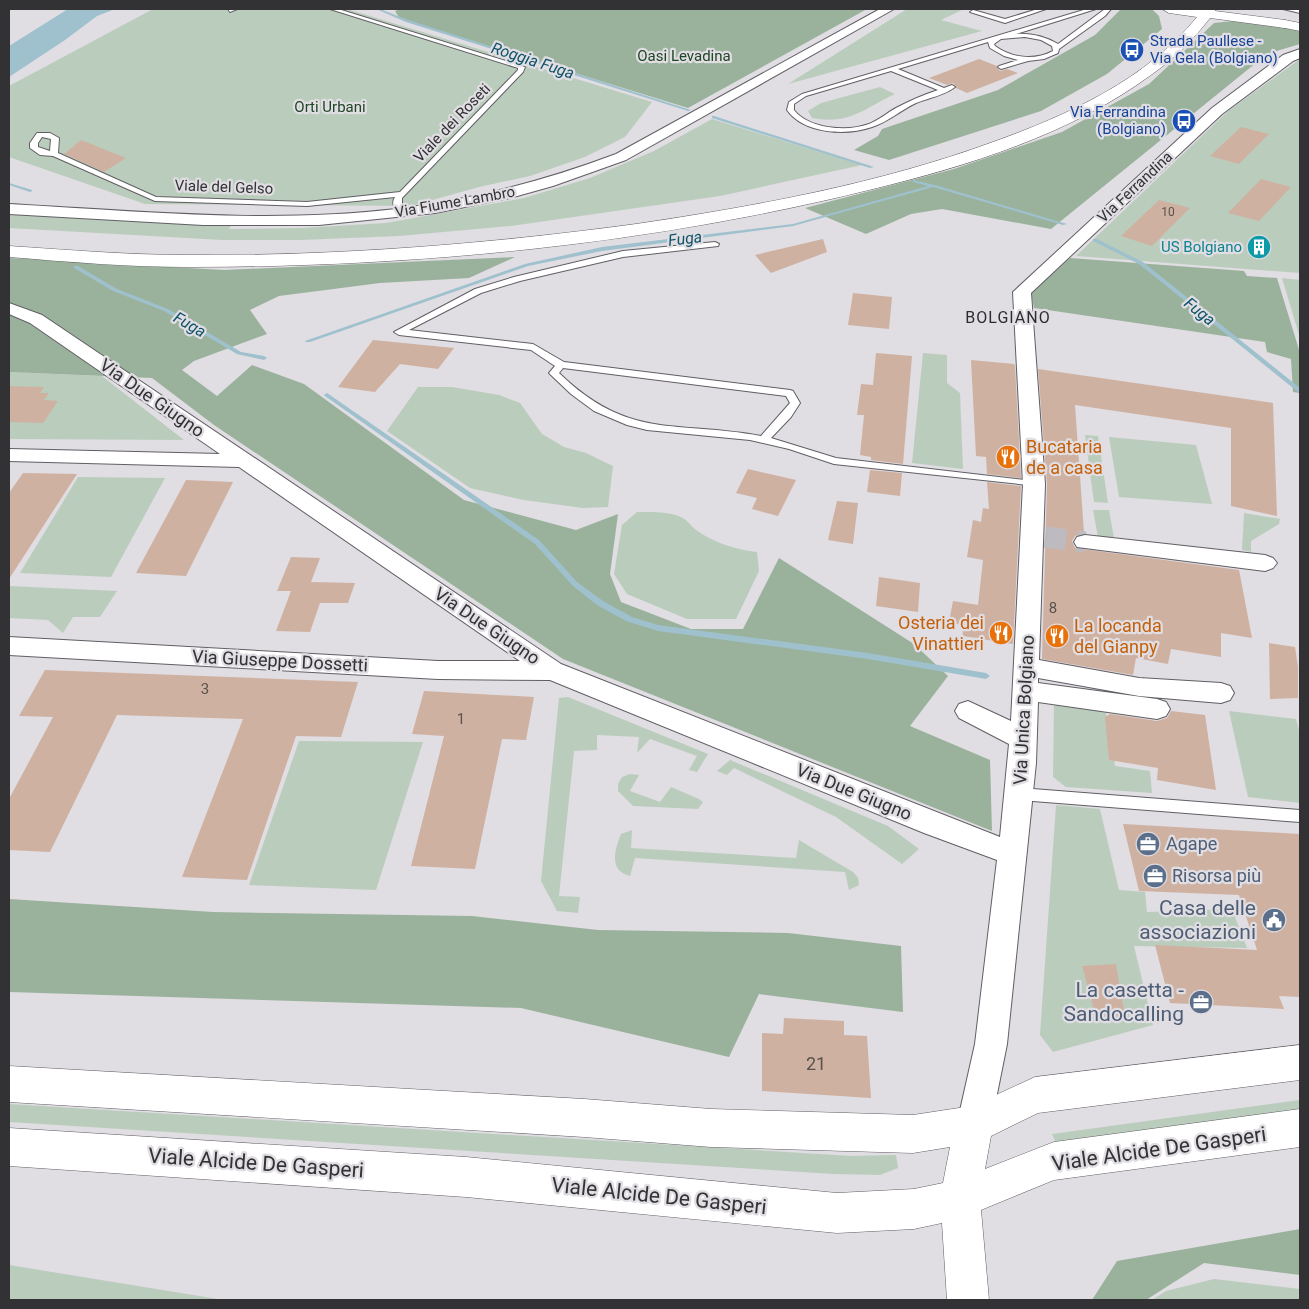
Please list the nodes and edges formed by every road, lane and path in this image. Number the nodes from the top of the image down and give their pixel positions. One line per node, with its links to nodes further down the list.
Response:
1 (333, 9): 26 (lane, Viale dei Roseti)
2 (888, 9): 28 (street, Via Fiume Lambro)
3 (980, 9): 14 (lane)
4 (1043, 9): 14 (lane)
5 (1054, 9): 14 (lane)
6 (1093, 9): 17 (lane)
7 (1108, 9): 18 (lane)
8 (1158, 9): 13 (main road)
9 (1233, 9): 15 (main road)
10 (1286, 9): 12 (lane)
11 (1199, 11): 13 (main road); 15 (main road); 29 (main road); 31 (main road)
12 (1300, 12)
13 (1167, 15)
14 (1027, 16)
15 (1286, 24): 16 (main road)
16 (1300, 26)
17 (999, 37): 18 (lane); 20 (lane); 22 (lane)
18 (1057, 48): 20 (lane)
19 (1300, 53): 32 (street, Via Ferrandina)
20 (1035, 58): 21 (lane)
21 (1001, 67)
22 (892, 69): 24 (lane); 24 (lane)
23 (952, 87): 24 (lane)
24 (944, 90)
25 (54, 154): 25 (lane, Viale del Gelso); 26 (lane, Viale del Gelso)
26 (402, 194): 28 (lane)
27 (9, 209): 28 (street, Via Fiume Lambro)
28 (403, 212)
29 (9, 239)
30 (715, 244): 34 (lane)
31 (9, 252)
32 (1022, 292): 38 (street, Via Unica Bolgiano)
33 (9, 308): 37 (street, Via Due Giugno)
34 (561, 365): 35 (lane); 35 (lane)
35 (763, 440): 38 (lane)
36 (9, 455): 37 (street)
37 (243, 461): 42 (street, Via Due Giugno)
38 (1034, 484): 43 (street, Via Unica Bolgiano)
39 (1085, 542): 40 (street)
40 (1265, 563)
41 (9, 646): 42 (street, Via Giuseppe Dossetti)
42 (552, 671): 50 (street, Via Due Giugno)
43 (1026, 679): 44 (street); 45 (street); 47 (street, Via Unica Bolgiano)
44 (1221, 693)
45 (1157, 709)
46 (968, 711): 47 (street)
47 (1023, 739): 48 (street, Via Unica Bolgiano)
48 (1020, 794): 49 (lane); 50 (street, Via Unica Bolgiano)
49 (1300, 816)
50 (1012, 854): 53 (street, Via Unica Bolgiano)
51 (1300, 1062): 53 (main road)
52 (9, 1084): 53 (main road)
53 (974, 1124): 56 (main road)
54 (1300, 1128): 56 (main road, Viale Alcide De Gasperi)
55 (9, 1147): 56 (main road, Viale Alcide De Gasperi)
56 (960, 1199): 57 (main road)
57 (968, 1300)

